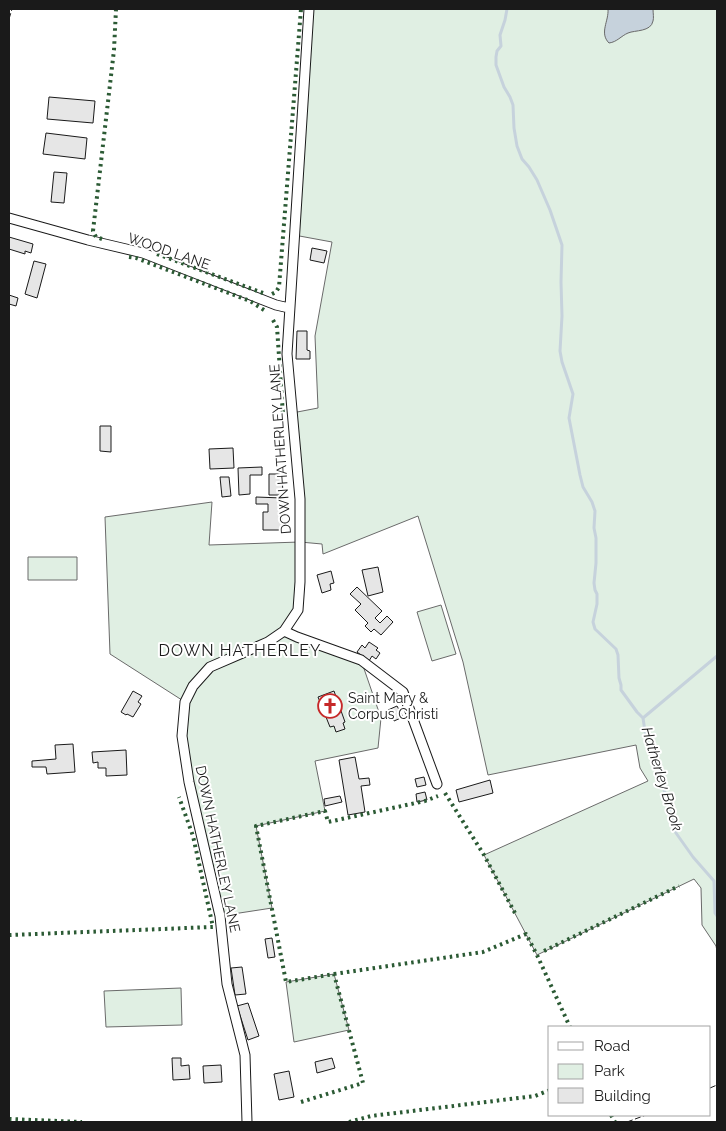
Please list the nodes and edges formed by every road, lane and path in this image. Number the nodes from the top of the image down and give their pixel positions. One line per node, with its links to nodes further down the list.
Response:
1 (309, 9): 3 (street, DOWN HATHERLEY LANE)
2 (9, 218): 3 (street, WOOD LANE)
3 (289, 308): 4 (street, DOWN HATHERLEY LANE)
4 (284, 631): 5 (street); 6 (street, DOWN HATHERLEY LANE)
5 (437, 784)
6 (247, 1122)

